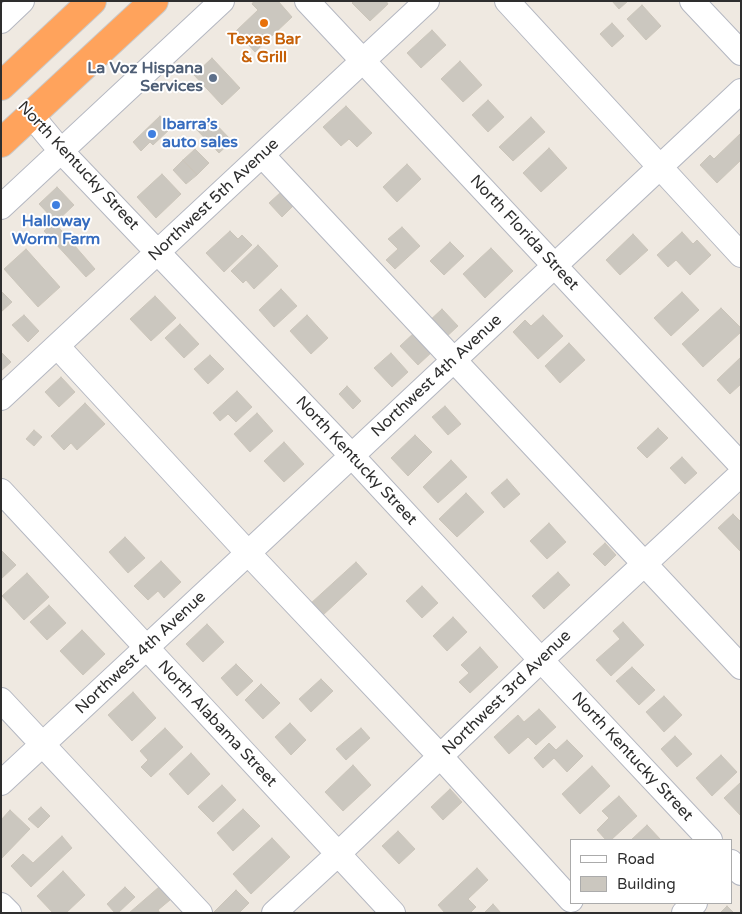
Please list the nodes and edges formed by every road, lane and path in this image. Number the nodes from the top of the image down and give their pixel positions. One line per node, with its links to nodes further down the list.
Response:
1 (22, 1): 9 (street)
2 (92, 1): 12 (highway)
3 (154, 1): 14 (highway)
4 (222, 1): 16 (street)
5 (307, 1): 11 (street, North Florida Street)
6 (427, 1): 11 (street, Northwest 5th Avenue)
7 (507, 1): 18 (street)
8 (692, 1): 10 (street)
9 (1, 21)
10 (741, 54)
11 (363, 60): 17 (street, Northwest 5th Avenue); 22 (street, North Florida Street)
12 (2, 84): 14 (highway, North Kentucky Street)
13 (741, 91): 18 (street, Northwest 4th Avenue)
14 (30, 116): 15 (highway); 16 (street, North Kentucky Street)
15 (1, 143)
16 (61, 150): 19 (street); 20 (street, North Kentucky Street)
17 (262, 155): 20 (street, Northwest 5th Avenue); 24 (street)
18 (659, 168): 21 (street); 22 (street, Northwest 4th Avenue)
19 (1, 207)
20 (158, 252): 23 (street, Northwest 5th Avenue); 26 (street, North Kentucky Street)
21 (741, 255)
22 (554, 266): 24 (street, Northwest 4th Avenue); 27 (street, North Florida Street)
23 (57, 346): 25 (street, Northwest 5th Avenue); 30 (street)
24 (454, 360): 26 (street, Northwest 4th Avenue); 31 (street)
25 (1, 398)
26 (352, 456): 30 (street, Northwest 4th Avenue); 33 (street, North Kentucky Street)
27 (741, 465)
28 (741, 474): 31 (street, Northwest 3rd Avenue)
29 (1, 491): 32 (street, North Alabama Street)
30 (248, 553): 32 (street, Northwest 4th Avenue); 37 (street)
31 (644, 563): 33 (street, Northwest 3rd Avenue); 34 (street)
32 (146, 648): 36 (street, Northwest 4th Avenue); 40 (street, North Alabama Street)
33 (541, 660): 37 (street, Northwest 3rd Avenue); 39 (street, North Kentucky Street)
34 (741, 667)
35 (1, 700): 36 (street)
36 (43, 744): 38 (street, Northwest 4th Avenue); 45 (street)
37 (440, 756): 40 (street, Northwest 3rd Avenue); 41 (street)
38 (1, 783)
39 (709, 839)
40 (338, 854): 46 (street, Northwest 3rd Avenue); 47 (street, North Alabama Street)
41 (570, 900)
42 (693, 904): 48 (street)
43 (1, 905): 44 (street)
44 (9, 913)
45 (200, 913)
46 (274, 913)
47 (393, 913)
48 (684, 913)

